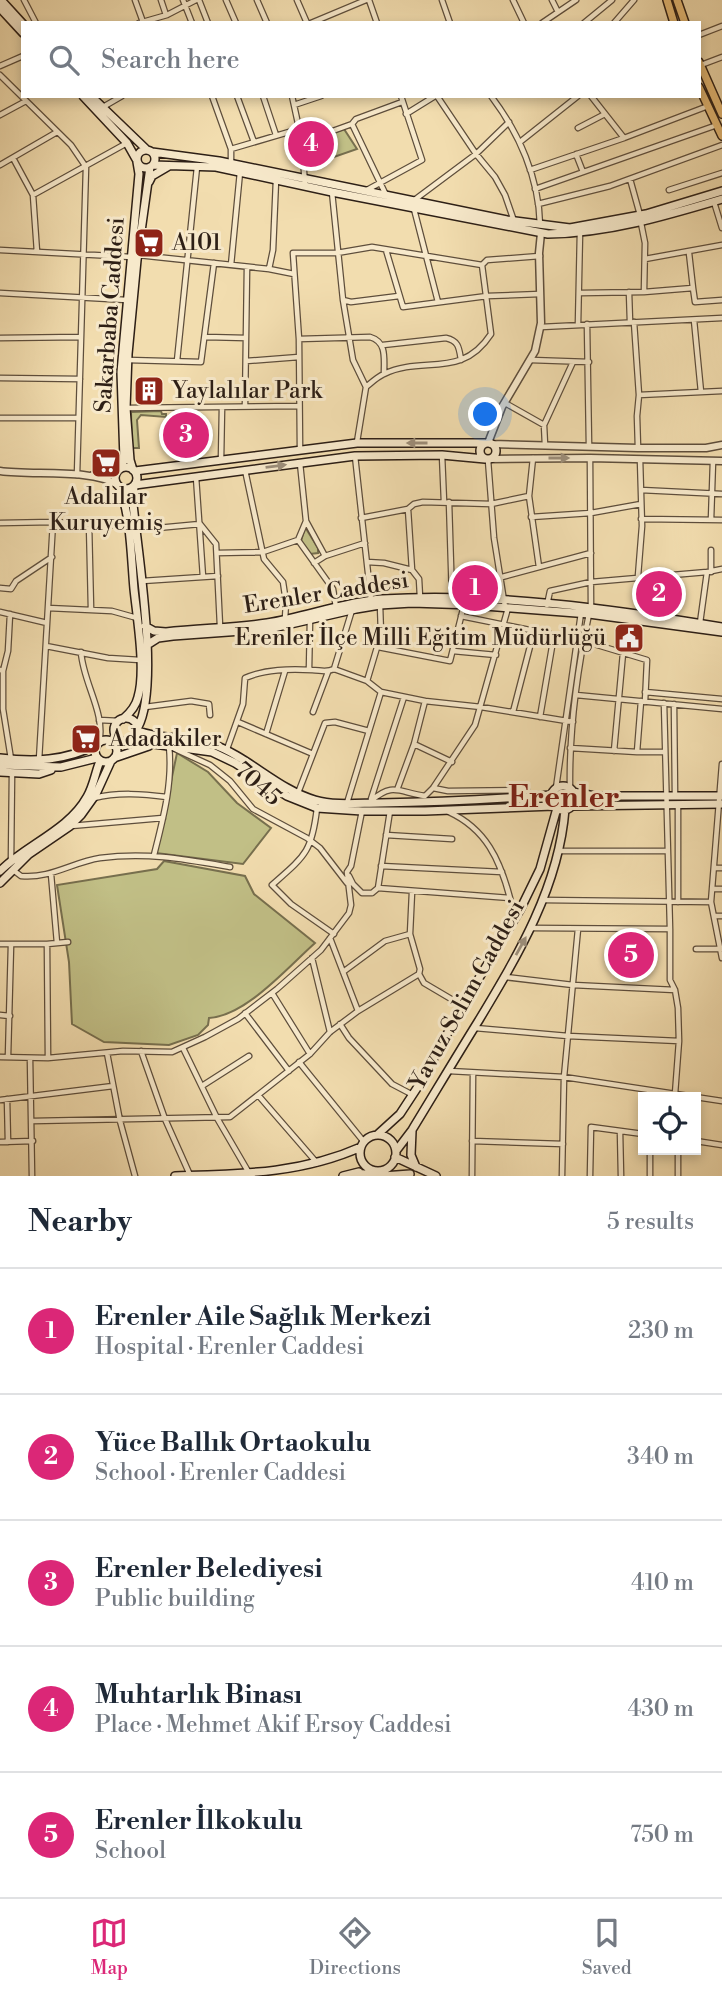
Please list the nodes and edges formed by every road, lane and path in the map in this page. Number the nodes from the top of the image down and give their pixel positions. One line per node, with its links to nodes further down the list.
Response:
1 (1, 0): 39 (main road)
2 (24, 0): 23 (street)
3 (135, 0): 24 (street)
4 (161, 0): 21 (street)
5 (198, 0): 18 (street); 27 (street)
6 (226, 0): 28 (street)
7 (257, 0): 29 (street)
8 (298, 0): 30 (street)
9 (367, 0): 31 (street); 32 (street)
10 (442, 0): 33 (street)
11 (514, 0): 34 (street)
12 (552, 0): 20 (street)
13 (576, 0): 20 (street)
14 (612, 0): 36 (street)
15 (634, 0): 37 (street)
16 (667, 0): 22 (main road)
17 (677, 0): 38 (main road)
18 (184, 3): 21 (street); 26 (street)
19 (0, 8): 41 (main road)
20 (558, 12): 35 (street)
21 (166, 15): 25 (street)
22 (673, 20)
23 (35, 21)
24 (143, 21)
25 (146, 21)
26 (191, 21)
27 (207, 21)
28 (235, 21)
29 (266, 21)
30 (308, 21)
31 (314, 21)
32 (376, 21)
33 (449, 21)
34 (523, 21)
35 (545, 21)
36 (586, 21)
37 (616, 21)
38 (684, 21)
39 (21, 22)
40 (722, 26): 42 (street)
41 (21, 31)
42 (701, 34)
43 (21, 57): 46 (street)
44 (722, 57): 45 (street)
45 (701, 64)
46 (0, 66)
47 (701, 66): 51 (main road)
48 (0, 75): 52 (street)
49 (722, 88): 51 (street)
50 (701, 91): 70 (main road)
51 (712, 92): 75 (main road)
52 (21, 97)
53 (22, 98): 68 (street)
54 (85, 98): 88 (main road, Sakarbaba Caddesi)
55 (93, 98): 71 (main road)
56 (119, 98): 71 (street)
57 (213, 98): 90 (street)
58 (238, 98): 85 (street)
59 (264, 98): 82 (street)
60 (292, 98): 69 (street)
61 (315, 98): 69 (street)
62 (433, 98): 73 (street)
63 (437, 98): 92 (street)
64 (492, 98): 76 (street)
65 (575, 98): 87 (street)
66 (593, 98): 74 (street)
67 (402, 99): 73 (street); 77 (street)
68 (26, 102): 72 (street); 81 (street)
69 (294, 105): 80 (street)
70 (708, 106): 78 (main road); 84 (street)
71 (103, 108): 91 (main road)
72 (0, 114)
73 (406, 114): 109 (street)
74 (605, 114): 79 (street); 84 (street)
75 (722, 114)
76 (509, 122): 87 (street); 92 (street)
77 (352, 124): 86 (street); 109 (street)
78 (717, 125): 83 (main road); 104 (street)
79 (578, 128)
80 (299, 129): 82 (street); 86 (street)
81 (57, 132): 94 (street); 101 (street)
82 (276, 135): 85 (street)
83 (722, 136)
84 (624, 138): 93 (street)
85 (254, 142): 90 (street)
86 (302, 142): 108 (street)
87 (520, 142): 102 (street)
88 (127, 143): 95 (main road, Sakarbaba Caddesi); 101 (street)
89 (722, 145): 106 (street)
90 (230, 149): 96 (street)
91 (149, 150): 95 (main road); 96 (main road); 99 (main road)
92 (476, 154): 120 (street); 122 (street)
93 (576, 154): 102 (street); 104 (street)
94 (13, 158): 97 (street); 116 (street)
95 (137, 160): 99 (main road); 133 (main road, Sakarbaba Caddesi)
96 (231, 164): 108 (main road)
97 (0, 165)
98 (173, 165): 99 (main road); 100 (main road); 111 (main road)
99 (152, 166): 111 (main road, Sakarbaba Caddesi)
100 (197, 166): 103 (main road); 136 (street)
101 (86, 167): 116 (street); 132 (street)
102 (530, 170): 110 (street)
103 (240, 172): 107 (main road); 139 (street)
104 (583, 172): 110 (street)
105 (722, 173): 112 (street)
106 (630, 179): 119 (street); 121 (street)
107 (276, 180): 108 (main road); 142 (street)
108 (305, 183): 114 (main road); 115 (main road)
109 (380, 183): 115 (street); 117 (street)
110 (535, 188): 119 (street)
111 (146, 189): 133 (main road, Sakarbaba Caddesi)
112 (669, 190)
113 (722, 191): 121 (main road)
114 (332, 192): 120 (main road); 130 (street)
115 (365, 192): 117 (main road)
116 (33, 195): 129 (street)
117 (387, 196): 120 (main road)
118 (718, 201): 121 (main road); 123 (street)
119 (538, 204): 124 (street)
120 (413, 205): 122 (main road); 124 (main road); 134 (street)
121 (641, 219): 124 (main road); 125 (main road); 137 (street)
122 (514, 221): 124 (main road)
123 (722, 228)
124 (541, 229): 125 (main road); 135 (street)
125 (580, 232): 148 (street)
126 (722, 245): 131 (street)
127 (386, 249): 130 (street); 134 (street); 150 (street)
128 (0, 250): 129 (street)
129 (37, 252): 132 (street)
130 (337, 253): 143 (street); 154 (street)
131 (689, 253): 137 (street); 144 (street)
132 (85, 256): 133 (street); 152 (street)
133 (135, 256): 136 (street); 153 (main road, Sakarbaba Caddesi); 171 (main road, Sakarbaba Caddesi)
134 (427, 256): 140 (street); 156 (street)
135 (540, 256): 140 (street); 149 (street)
136 (187, 260): 138 (street); 174 (street)
137 (645, 260): 146 (street)
138 (214, 263): 139 (street); 164 (street)
139 (231, 265): 141 (street)
140 (482, 265): 151 (street)
141 (247, 267): 142 (street); 167 (street)
142 (269, 269): 143 (street)
143 (294, 274): 168 (street)
144 (693, 289): 146 (street); 155 (street)
145 (629, 292): 146 (street); 148 (street); 159 (street)
146 (644, 292)
147 (0, 293): 152 (street)
148 (580, 293): 161 (street)
149 (541, 294): 151 (street); 162 (street)
150 (400, 296): 154 (street); 156 (street)
151 (487, 296): 156 (street); 172 (street)
152 (83, 299): 153 (street); 163 (street)
153 (127, 300): 212 (main road, Sakarbaba Caddesi)
154 (343, 300): 165 (street)
155 (722, 300)
156 (438, 302)
157 (722, 318): 158 (street)
158 (694, 320): 159 (street); 183 (street)
159 (632, 322): 160 (street); 184 (street)
160 (587, 324): 161 (street); 177 (street)
161 (578, 325): 162 (street)
162 (541, 327): 173 (street)
163 (81, 337): 166 (street); 180 (street)
164 (206, 337): 167 (street); 174 (street)
165 (349, 337): 168 (street); 169 (street); 181 (street)
166 (0, 338)
167 (246, 338): 175 (street)
168 (299, 339): 170 (street)
169 (383, 345): 172 (street); 178 (street)
170 (299, 356): 175 (street); 187 (street)
171 (127, 359): 174 (street); 189 (main road, Sakarbaba Caddesi)
172 (461, 360): 178 (street)
173 (531, 360): 176 (street); 185 (street)
174 (177, 361)
175 (246, 361): 186 (street)
176 (573, 362): 177 (street); 192 (street)
177 (589, 362): 197 (street)
178 (384, 374): 181 (street)
179 (0, 378): 180 (street)
180 (80, 379): 191 (street)
181 (366, 387): 193 (street)
182 (722, 391): 183 (street)
183 (701, 392): 184 (street)
184 (639, 395): 198 (street)
185 (505, 403): 192 (street); 194 (street)
186 (245, 406): 187 (street); 188 (street)
187 (299, 406): 199 (street)
188 (222, 407): 189 (street); 206 (street)
189 (126, 408): 213 (main road, Sakarbaba Caddesi)
190 (0, 418): 191 (street)
191 (78, 418): 214 (street)
192 (544, 425): 195 (street)
193 (357, 443): 194 (main road, one-way to 193); 199 (main road)
194 (488, 443): 195 (street); 204 (main road); 204 (main road)
195 (545, 445): 197 (street)
196 (722, 445): 198 (street)
197 (589, 446): 198 (street)
198 (638, 448)
199 (300, 451): 206 (main road)
200 (442, 455): 201 (main road); 204 (main road); 222 (street)
201 (355, 456): 209 (main road); 228 (street)
202 (533, 458): 203 (street, one-way to 203); 204 (street); 221 (street)
203 (590, 458): 205 (street); 226 (street)
204 (488, 459): 224 (street)
205 (640, 459): 207 (street); 218 (street)
206 (220, 461): 213 (main road)
207 (713, 461): 208 (street); 219 (street)
208 (722, 461)
209 (300, 463): 210 (main road, one-way to 209); 232 (street)
210 (245, 470): 215 (main road); 241 (street)
211 (0, 471): 214 (street)
212 (119, 471): 213 (main road); 214 (street); 217 (main road)
213 (134, 471): 216 (main road)
214 (77, 475): 217 (street)
215 (196, 476): 216 (main road); 236 (street)
216 (135, 485): 217 (main road); 237 (main road)
217 (119, 486): 237 (main road)
218 (641, 490): 219 (street); 223 (street)
219 (712, 494): 220 (street); 230 (street)
220 (722, 494)
221 (529, 496): 224 (street); 227 (street)
222 (446, 502): 224 (street); 225 (street); 260 (street)
223 (641, 503): 226 (street); 229 (street)
224 (491, 504): 255 (street)
225 (408, 509): 228 (street); 250 (street)
226 (591, 513): 227 (street); 243 (street)
227 (531, 517): 248 (street)
228 (362, 518): 239 (street)
229 (641, 519): 230 (street); 253 (street)
230 (711, 520): 231 (street)
231 (722, 520)
232 (306, 521): 238 (street); 244 (street)
233 (54, 522): 234 (street); 235 (street); 245 (street)
234 (0, 523)
235 (89, 524): 237 (street); 268 (street)
236 (200, 524): 237 (street); 242 (street); 254 (street)
237 (132, 528): 256 (main road); 274 (main road)
238 (298, 540): 241 (street); 247 (street)
239 (365, 543): 244 (street); 246 (street)
240 (711, 550): 251 (street)
241 (263, 552): 242 (street); 275 (street)
242 (217, 553): 252 (street)
243 (591, 553): 248 (street); 257 (street)
244 (325, 556): 247 (street)
245 (52, 557): 258 (street); 266 (street)
246 (367, 562): 250 (street); 261 (street)
247 (314, 563): 267 (street)
248 (539, 568): 255 (street)
249 (722, 569): 251 (street)
250 (412, 570): 259 (street)
251 (709, 572): 253 (street); 278 (street)
252 (218, 576): 254 (street); 281 (street)
253 (638, 576): 257 (street)
254 (203, 577): 256 (street)
255 (502, 577): 264 (street)
256 (141, 581): 280 (main road)
257 (591, 582): 265 (street); 271 (street)
258 (0, 588)
259 (420, 598): 260 (main road, Erenler Caddesi); 261 (main road, Erenler Caddesi)
260 (452, 598): 264 (main road, Erenler Caddesi)
261 (371, 601): 267 (main road, Erenler Caddesi)
262 (464, 604): 263 (main road, Erenler Caddesi); 264 (main road, Erenler Caddesi); 273 (street)
263 (380, 605): 269 (main road, Erenler Caddesi); 288 (street)
264 (506, 605): 265 (main road, Erenler Caddesi); 271 (main road, Erenler Caddesi); 279 (street)
265 (547, 605): 271 (main road, Erenler Caddesi)
266 (48, 608): 268 (street); 277 (street)
267 (336, 608): 275 (main road, Erenler Caddesi)
268 (91, 609): 274 (street)
269 (352, 610): 276 (main road, Erenler Caddesi); 294 (street)
270 (0, 612): 272 (street)
271 (587, 612): 278 (main road, Erenler Caddesi); 282 (main road, Erenler Caddesi); 285 (street)
272 (10, 614): 277 (street); 295 (street)
273 (461, 616): 279 (street); 290 (street)
274 (137, 618): 293 (main road)
275 (285, 620): 281 (main road, Erenler Caddesi)
276 (310, 620): 286 (main road, Erenler Caddesi); 296 (street)
277 (47, 623): 287 (street)
278 (700, 623): 282 (main road, Erenler Caddesi)
279 (505, 625): 283 (street); 292 (street)
280 (145, 626): 281 (main road, Erenler Caddesi); 286 (main road)
281 (220, 626)
282 (722, 630)
283 (534, 631): 284 (street); 315 (street)
284 (554, 635): 285 (street); 317 (street)
285 (581, 640): 291 (street); 302 (street); 319 (street)
286 (147, 645): 312 (main road)
287 (46, 646): 289 (street); 341 (street)
288 (378, 647): 290 (street); 299 (street)
289 (80, 652): 293 (street); 318 (street)
290 (453, 652): 292 (street)
291 (623, 653): 301 (street); 304 (street)
292 (496, 655): 310 (street)
293 (140, 660): 320 (main road)
294 (334, 669): 298 (street); 299 (street)
295 (1, 670): 311 (street)
296 (309, 670): 297 (street); 298 (street)
297 (285, 671): 321 (street); 325 (street)
298 (327, 672): 314 (street)
299 (367, 681): 300 (street)
300 (381, 692): 303 (street); 324 (street)
301 (645, 692): 305 (street); 307 (street)
302 (576, 695): 304 (street); 322 (street)
303 (404, 697): 306 (street); 364 (street)
304 (619, 699): 307 (street); 334 (street)
305 (722, 699)
306 (425, 701): 310 (street); 328 (street)
307 (643, 701): 308 (street); 335 (street)
308 (664, 703): 309 (street); 336 (street)
309 (674, 704): 313 (street); 361 (street)
310 (481, 707): 315 (street); 343 (street)
311 (2, 708): 340 (street)
312 (145, 708): 316 (street); 323 (main road)
313 (722, 709)
314 (313, 712)
315 (513, 712): 317 (street)
316 (210, 715)
317 (540, 716): 319 (street)
318 (99, 720): 320 (street); 327 (street)
319 (565, 720): 322 (street); 356 (street)
320 (119, 722): 323 (main road); 326 (main road); 327 (main road)
321 (238, 722): 325 (street); 332 (street)
322 (573, 722): 331 (street)
323 (138, 729): 326 (main road); 332 (main road)
324 (369, 731): 337 (street); 363 (street)
325 (266, 734): 337 (street)
326 (130, 742): 329 (main road); 339 (main road)
327 (99, 743): 339 (main road); 341 (main road); 342 (main road)
328 (414, 744): 343 (street); 353 (street)
329 (156, 745): 330 (main road); 339 (main road)
330 (169, 746): 333 (street, 7045); 347 (street); 365 (main road)
331 (570, 748): 334 (street); 355 (street)
332 (226, 750): 357 (main road)
333 (179, 751): 347 (street); 375 (street, 7045)
334 (614, 751): 335 (street)
335 (637, 752): 336 (street)
336 (665, 752): 360 (street)
337 (313, 754): 357 (street)
338 (0, 758): 340 (main road)
339 (113, 758): 342 (main road); 359 (main road)
340 (11, 759): 341 (main road)
341 (39, 760)
342 (99, 760): 344 (main road); 351 (main road)
343 (452, 762): 352 (street)
344 (79, 763): 348 (main road); 351 (main road)
345 (722, 764): 362 (street)
346 (0, 765): 348 (main road)
347 (172, 765): 358 (street)
348 (61, 767): 350 (main road)
349 (0, 772): 350 (main road)
350 (12, 773): 379 (street)
351 (96, 778): 379 (main road)
352 (433, 788): 353 (street); 354 (street)
353 (397, 790): 364 (street)
354 (527, 790)
355 (572, 790): 356 (main road); 360 (main road); 366 (main road)
356 (554, 791): 364 (main road); 366 (main road)
357 (298, 794): 363 (main road)
358 (167, 797): 359 (street); 370 (street)
359 (93, 798): 371 (main road)
360 (665, 800): 361 (main road); 366 (main road); 377 (street)
361 (676, 800): 362 (main road); 397 (street)
362 (720, 800): 374 (street)
363 (347, 803): 364 (main road)
364 (369, 803)
365 (317, 807): 367 (main road); 375 (street)
366 (562, 807): 369 (main road); 376 (main road, Yavuz Selim Caddesi); 401 (main road, Yavuz Selim Caddesi)
367 (362, 811): 368 (main road); 385 (street)
368 (390, 811): 369 (main road); 372 (street)
369 (445, 811): 386 (street)
370 (163, 818): 371 (street); 378 (street)
371 (70, 826): 379 (main road)
372 (386, 835): 373 (street); 380 (street)
373 (452, 839)
374 (719, 839): 382 (street)
375 (312, 842): 389 (street, 7045); 406 (street)
376 (560, 851): 377 (street); 395 (main road, Yavuz Selim Caddesi)
377 (667, 851): 396 (street)
378 (154, 855): 381 (street); 387 (street)
379 (12, 865): 384 (main road); 387 (street); 388 (main road)
380 (381, 866): 386 (street); 390 (street)
381 (230, 867)
382 (714, 867): 383 (street); 391 (street)
383 (722, 868)
384 (1, 869)
385 (347, 872): 389 (street); 390 (street)
386 (502, 873): 394 (street)
387 (51, 874): 408 (street)
388 (0, 883)
389 (348, 884): 406 (street)
390 (378, 888): 393 (street)
391 (712, 889): 392 (street); 398 (street)
392 (722, 889)
393 (412, 892): 394 (street); 405 (street)
394 (510, 898): 401 (street)
395 (542, 900): 396 (street); 402 (main road, Yavuz Selim Caddesi)
396 (669, 901): 397 (street); 404 (street)
397 (678, 902): 398 (street)
398 (711, 902): 399 (street)
399 (715, 916): 400 (street); 412 (street)
400 (722, 916)
401 (516, 917): 422 (main road, Yavuz Selim Caddesi)
402 (531, 928): 403 (street); 418 (main road, Yavuz Selim Caddesi, one-way to 402)
403 (578, 929): 404 (street); 419 (street)
404 (670, 929): 420 (street)
405 (410, 934): 416 (street); 417 (street)
406 (332, 936): 414 (street); 416 (street)
407 (68, 942): 408 (street)
408 (57, 943): 410 (street)
409 (0, 944): 411 (street)
410 (47, 944): 411 (street); 440 (street)
411 (11, 945): 426 (street)
412 (721, 946): 413 (street); 415 (street)
413 (696, 948)
414 (312, 958): 421 (street); 429 (street)
415 (722, 958)
416 (343, 972): 423 (street)
417 (419, 974): 422 (street); 423 (street)
418 (504, 977): 419 (street); 428 (main road, Yavuz Selim Caddesi)
419 (573, 985): 420 (street); 430 (street)
420 (675, 990): 431 (street)
421 (272, 993): 424 (street); 435 (street)
422 (463, 1006): 452 (main road, Yavuz Selim Caddesi)
423 (358, 1012): 427 (street)
424 (245, 1013): 432 (street); 442 (street)
425 (0, 1015): 426 (street)
426 (10, 1016): 438 (street)
427 (340, 1024): 429 (street); 452 (street)
428 (474, 1028): 430 (street); 443 (main road, Yavuz Selim Caddesi)
429 (330, 1032): 435 (street)
430 (568, 1036): 431 (street); 445 (street)
431 (679, 1041): 449 (street)
432 (183, 1047): 433 (street); 447 (street)
433 (141, 1051): 434 (street); 458 (street)
434 (107, 1053): 440 (street); 446 (street)
435 (310, 1054): 441 (street)
436 (249, 1056): 447 (street)
437 (0, 1057): 438 (street)
438 (8, 1057): 439 (street)
439 (30, 1058): 440 (street); 450 (street)
440 (48, 1058)
441 (299, 1062): 442 (street); 470 (street)
442 (289, 1070): 451 (street)
443 (448, 1071): 444 (street); 461 (main road, Yavuz Selim Caddesi)
444 (472, 1073): 445 (street); 466 (street)
445 (564, 1077): 448 (street); 471 (street)
446 (113, 1086): 450 (street); 460 (street)
447 (202, 1086): 457 (street)
448 (662, 1092)
449 (675, 1092)
450 (32, 1095): 454 (street); 459 (street)
451 (258, 1095): 457 (street); 476 (street)
452 (413, 1095): 464 (main road, Yavuz Selim Caddesi)
453 (701, 1098): 456 (street)
454 (7, 1099): 455 (street); 468 (street)
455 (0, 1100)
456 (722, 1101)
457 (216, 1118): 458 (street); 481 (street)
458 (165, 1119): 460 (street); 482 (street)
459 (33, 1121): 460 (street); 465 (street)
460 (120, 1121): 484 (street)
461 (412, 1130): 473 (main road, Yavuz Selim Caddesi); 479 (main road)
462 (620, 1131): 463 (street); 491 (street); 492 (street)
463 (638, 1133)
464 (377, 1135): 470 (main road); 473 (main road)
465 (33, 1141): 468 (street); 483 (street)
466 (472, 1141): 471 (street); 489 (street)
467 (0, 1142): 468 (street)
468 (8, 1142)
469 (701, 1142): 472 (street)
470 (362, 1144): 476 (main road); 478 (main road)
471 (563, 1144): 490 (street)
472 (722, 1145)
473 (396, 1154): 477 (main road); 479 (main road)
474 (650, 1155): 493 (street)
475 (678, 1155): 494 (street)
476 (317, 1163): 481 (main road)
477 (389, 1167): 478 (main road); 479 (main road)
478 (371, 1170): 480 (main road)
479 (414, 1172): 480 (main road); 488 (main road)
480 (355, 1173): 487 (main road)
481 (250, 1174): 486 (main road)
482 (190, 1175): 485 (main road); 486 (main road)
483 (32, 1176)
484 (135, 1176)
485 (174, 1176)
486 (207, 1176)
487 (343, 1176)
488 (436, 1176)
489 (472, 1176)
490 (562, 1176)
491 (590, 1176)
492 (621, 1176)
493 (650, 1176)
494 (678, 1176)

